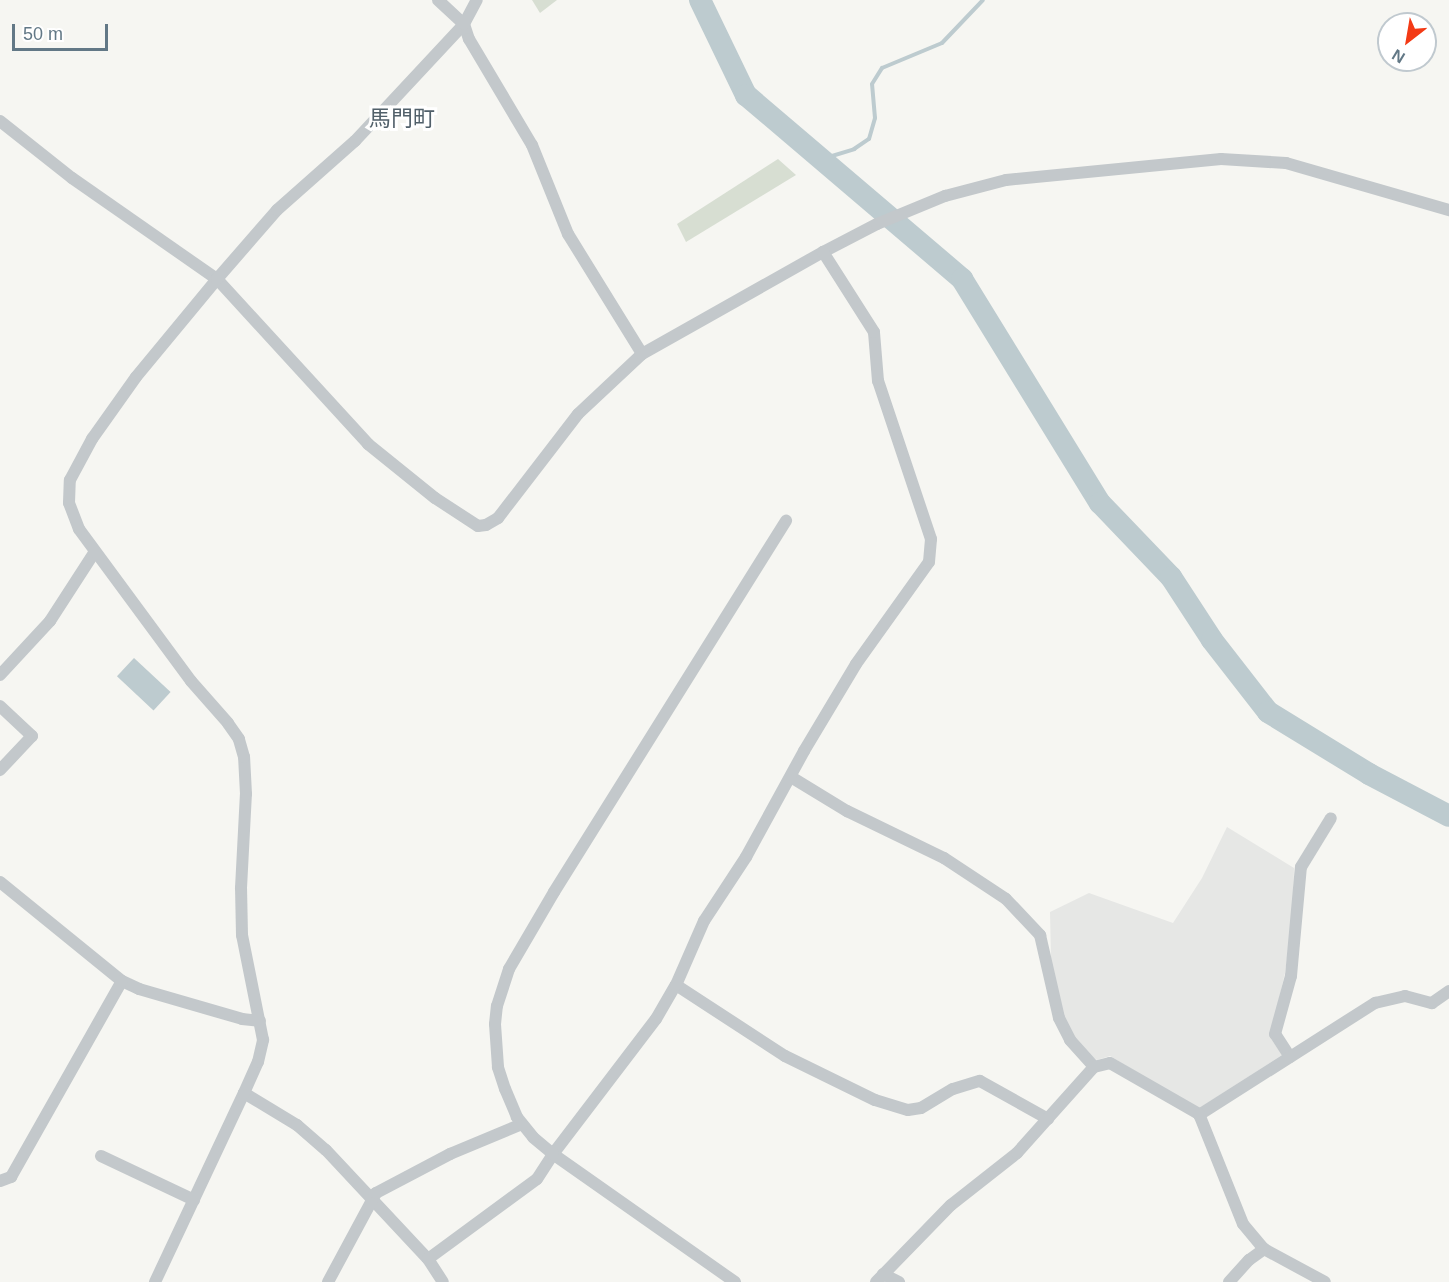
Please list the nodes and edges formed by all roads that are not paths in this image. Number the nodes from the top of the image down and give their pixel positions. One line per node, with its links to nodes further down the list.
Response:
1 (438, 0): 3 (street)
2 (477, 0): 3 (street)
3 (464, 24): 7 (street); 8 (street)
4 (0, 121): 7 (street)
5 (1449, 210): 6 (street)
6 (823, 252): 8 (street); 14 (street)
7 (217, 279): 8 (street); 10 (street)
8 (642, 354)
9 (786, 520): 26 (street)
10 (94, 553): 11 (street); 20 (street)
11 (0, 675)
12 (0, 705): 13 (street)
13 (0, 770)
14 (791, 777): 18 (street); 22 (street)
15 (1330, 818): 21 (street)
16 (0, 882): 17 (street)
17 (122, 981): 20 (street); 29 (street)
18 (676, 985): 25 (street); 27 (street)
19 (1449, 991): 21 (street)
20 (260, 1021): 23 (street)
21 (1290, 1057): 24 (street)
22 (1094, 1067): 24 (street); 25 (street)
23 (244, 1093): 30 (street); 31 (street)
24 (1199, 1115): 32 (street)
25 (1048, 1119): 34 (street)
26 (522, 1124): 27 (street); 30 (street)
27 (553, 1154): 33 (street); 38 (street)
28 (101, 1156): 31 (street)
29 (0, 1181)
30 (372, 1199): 33 (street); 36 (street)
31 (194, 1200): 35 (street)
32 (1264, 1249): 40 (street); 41 (street)
33 (428, 1259): 37 (street)
34 (880, 1278): 39 (street)
35 (155, 1282)
36 (328, 1282)
37 (444, 1282)
38 (735, 1282)
39 (899, 1282)
40 (1229, 1282)
41 (1325, 1282)

